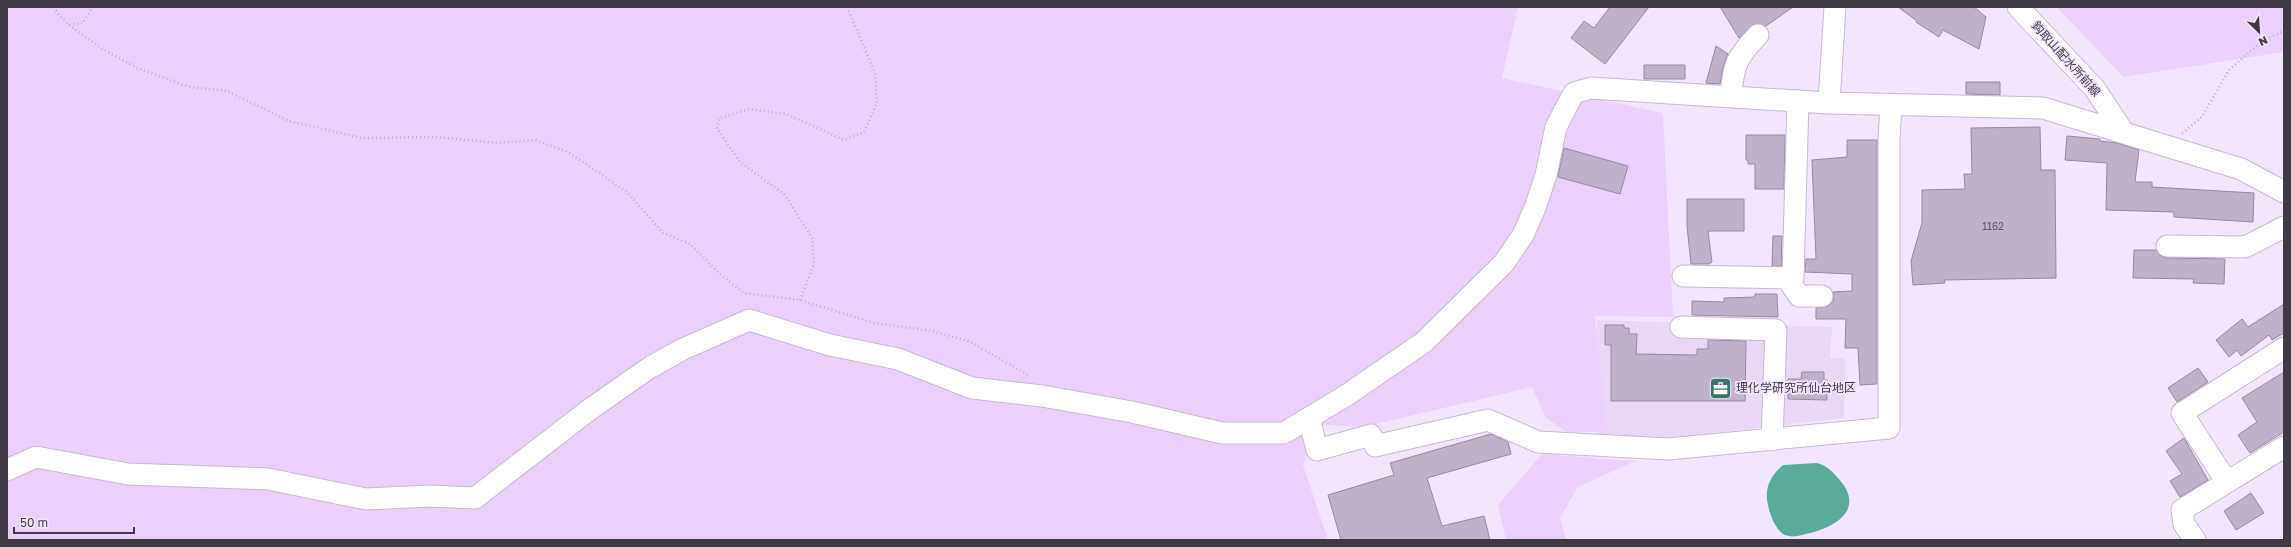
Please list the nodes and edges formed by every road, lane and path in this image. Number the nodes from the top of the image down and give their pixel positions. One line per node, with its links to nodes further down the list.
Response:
1 (54, 7): 6 (path)
2 (90, 7): 6 (path)
3 (847, 7): 21 (path)
4 (1835, 7): 11 (street)
5 (2018, 7): 13 (street, 鈎取山配水所前線)
6 (69, 25): 21 (path)
7 (2284, 31): 14 (path)
8 (1758, 35): 9 (street)
9 (1731, 97): 10 (street); 25 (street)
10 (1798, 101): 11 (street); 19 (street)
11 (1829, 103): 12 (street)
12 (1891, 105): 13 (street); 26 (street)
13 (2124, 132): 14 (street)
14 (2166, 146): 15 (street)
15 (2284, 192)
16 (2284, 227): 17 (street)
17 (2177, 252)
18 (1683, 276): 19 (street)
19 (1787, 278): 20 (street)
20 (1822, 296)
21 (800, 300): 24 (path)
22 (1681, 327): 26 (street)
23 (2284, 348): 29 (street)
24 (1031, 376)
25 (1309, 418): 26 (street); 28 (street)
26 (1772, 440)
27 (2284, 447): 29 (street)
28 (7, 470)
29 (2227, 482): 30 (street)
30 (2195, 540)

